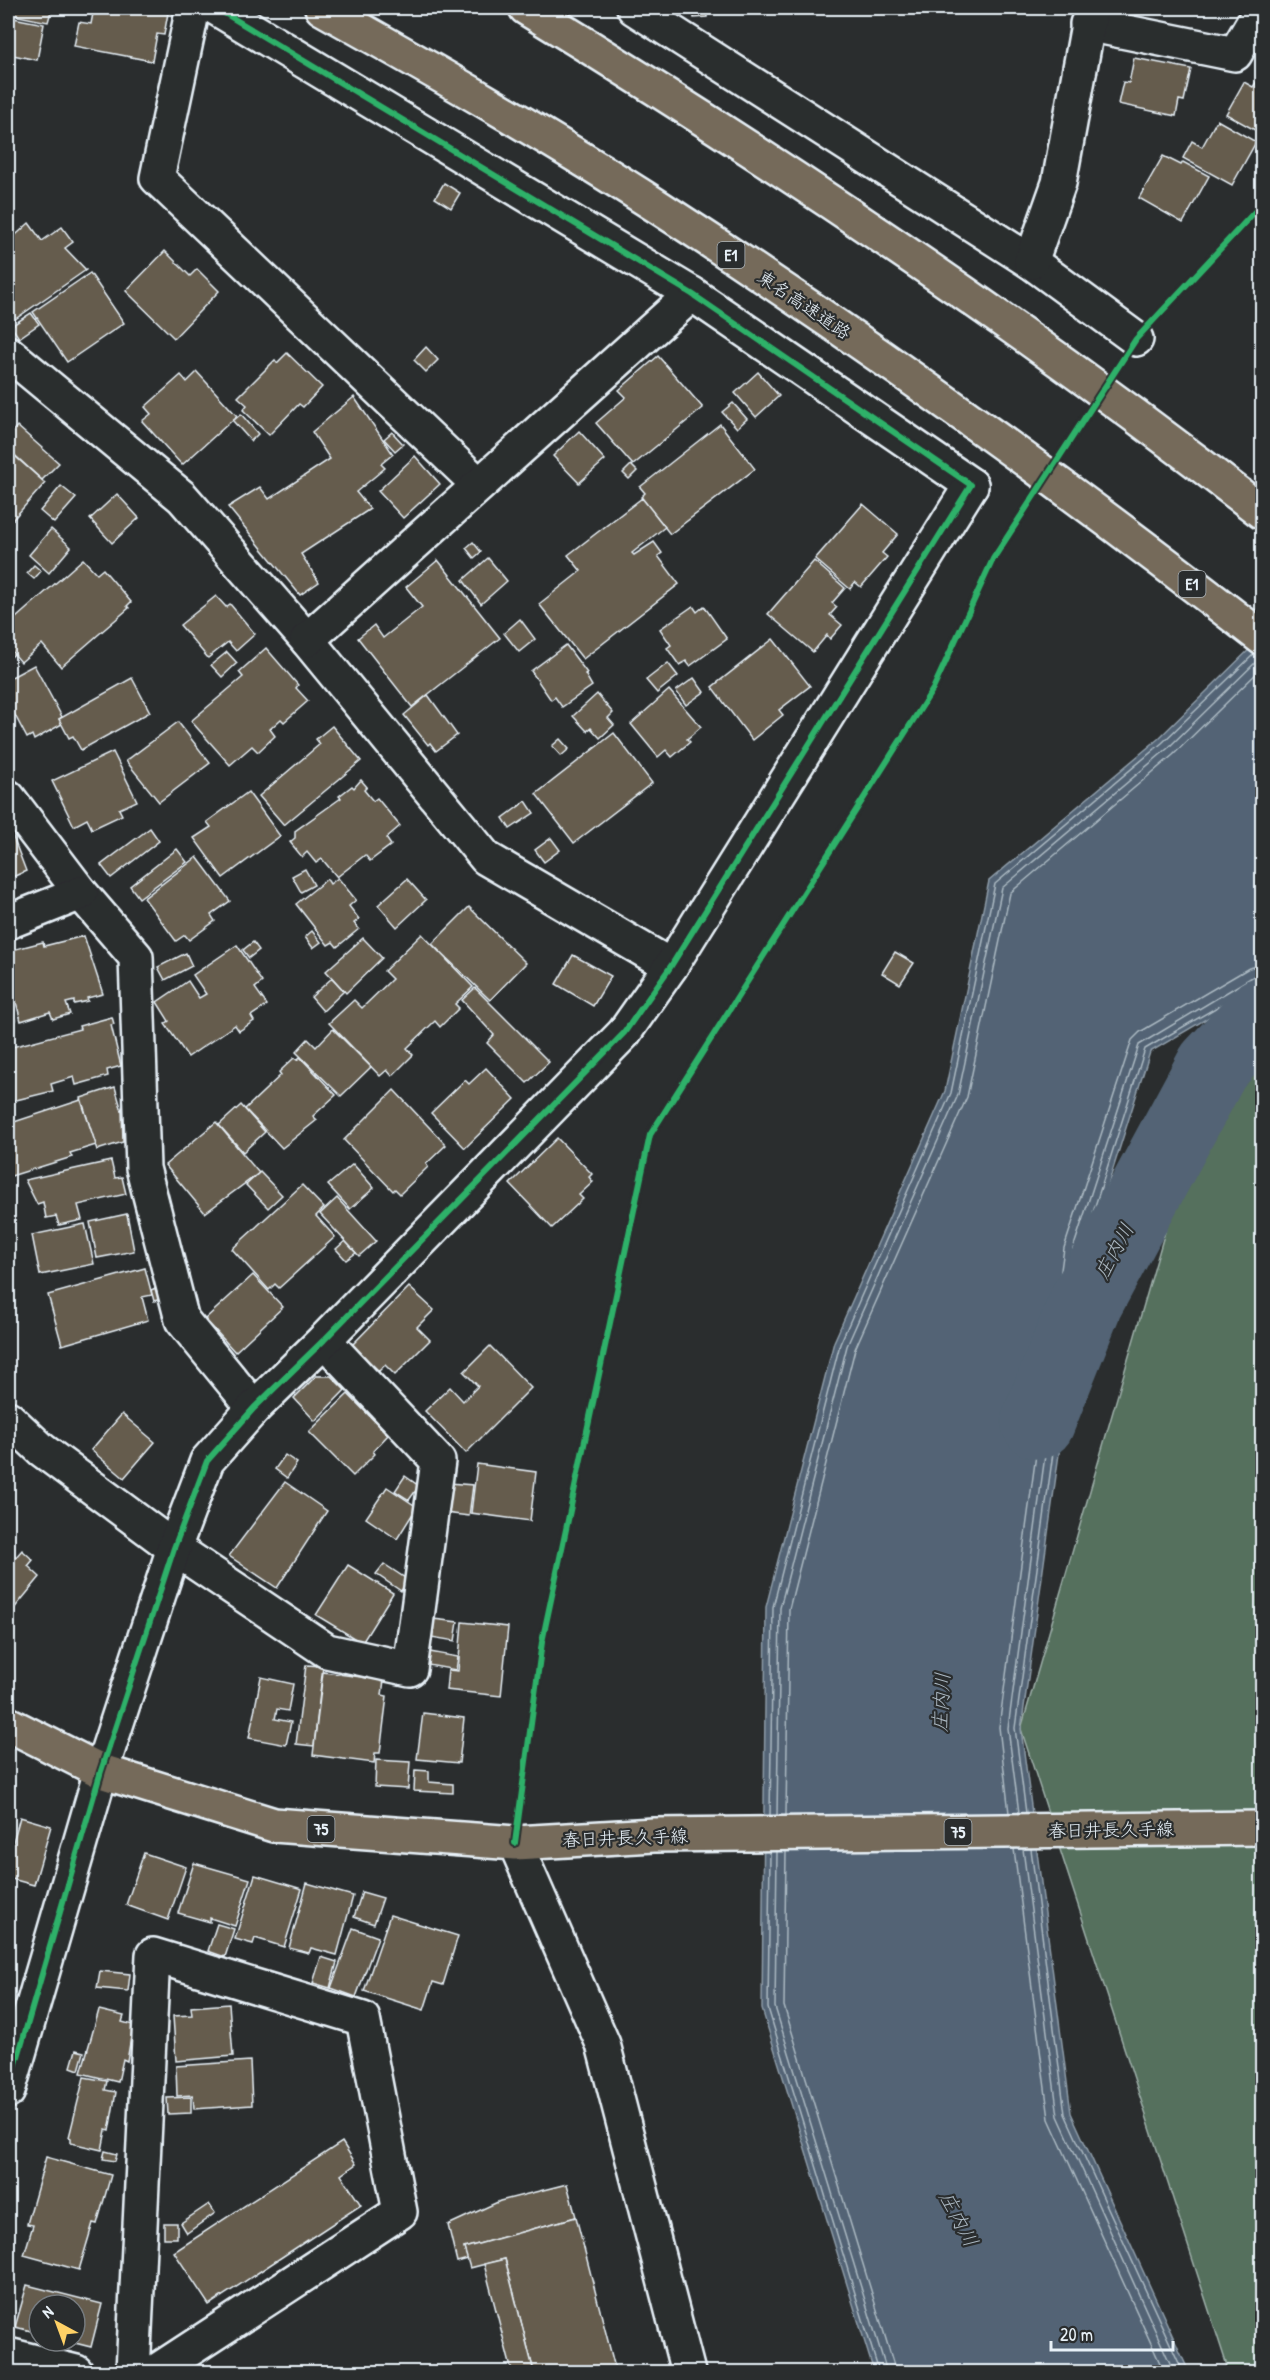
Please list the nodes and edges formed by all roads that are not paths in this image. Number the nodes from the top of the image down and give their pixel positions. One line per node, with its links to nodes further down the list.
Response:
1 (193, 8): 12 (street)
2 (216, 8): 9 (street)
3 (322, 8): 14 (main road, 東名高速道路 / E1)
4 (526, 8): 13 (main road)
5 (634, 8): 8 (street)
6 (1262, 8): 7 (street)
7 (1089, 16): 8 (street)
8 (1031, 262): 10 (street)
9 (692, 294): 12 (street); 19 (street)
10 (1136, 339)
11 (8, 353): 15 (street)
12 (479, 485): 15 (street)
13 (1263, 512)
14 (1263, 638)
15 (307, 640): 19 (street)
16 (8, 796): 17 (street)
17 (81, 893): 18 (street); 21 (street)
18 (8, 922)
19 (671, 966): 20 (street)
20 (324, 1340): 21 (street); 23 (street)
21 (254, 1408): 23 (street)
22 (8, 1418): 23 (street)
23 (174, 1548): 25 (street)
24 (8, 1724): 25 (main road, 春日井長久手線 / 75)
25 (101, 1771): 27 (main road, 春日井長久手線 / 75); 28 (street)
26 (1263, 1828): 27 (main road, 春日井長久手線 / 75)
27 (515, 1843): 33 (street)
28 (8, 2091)
29 (8, 2355): 30 (street)
30 (76, 2373)
31 (133, 2373): 32 (street)
32 (155, 2373)
33 (688, 2373)

